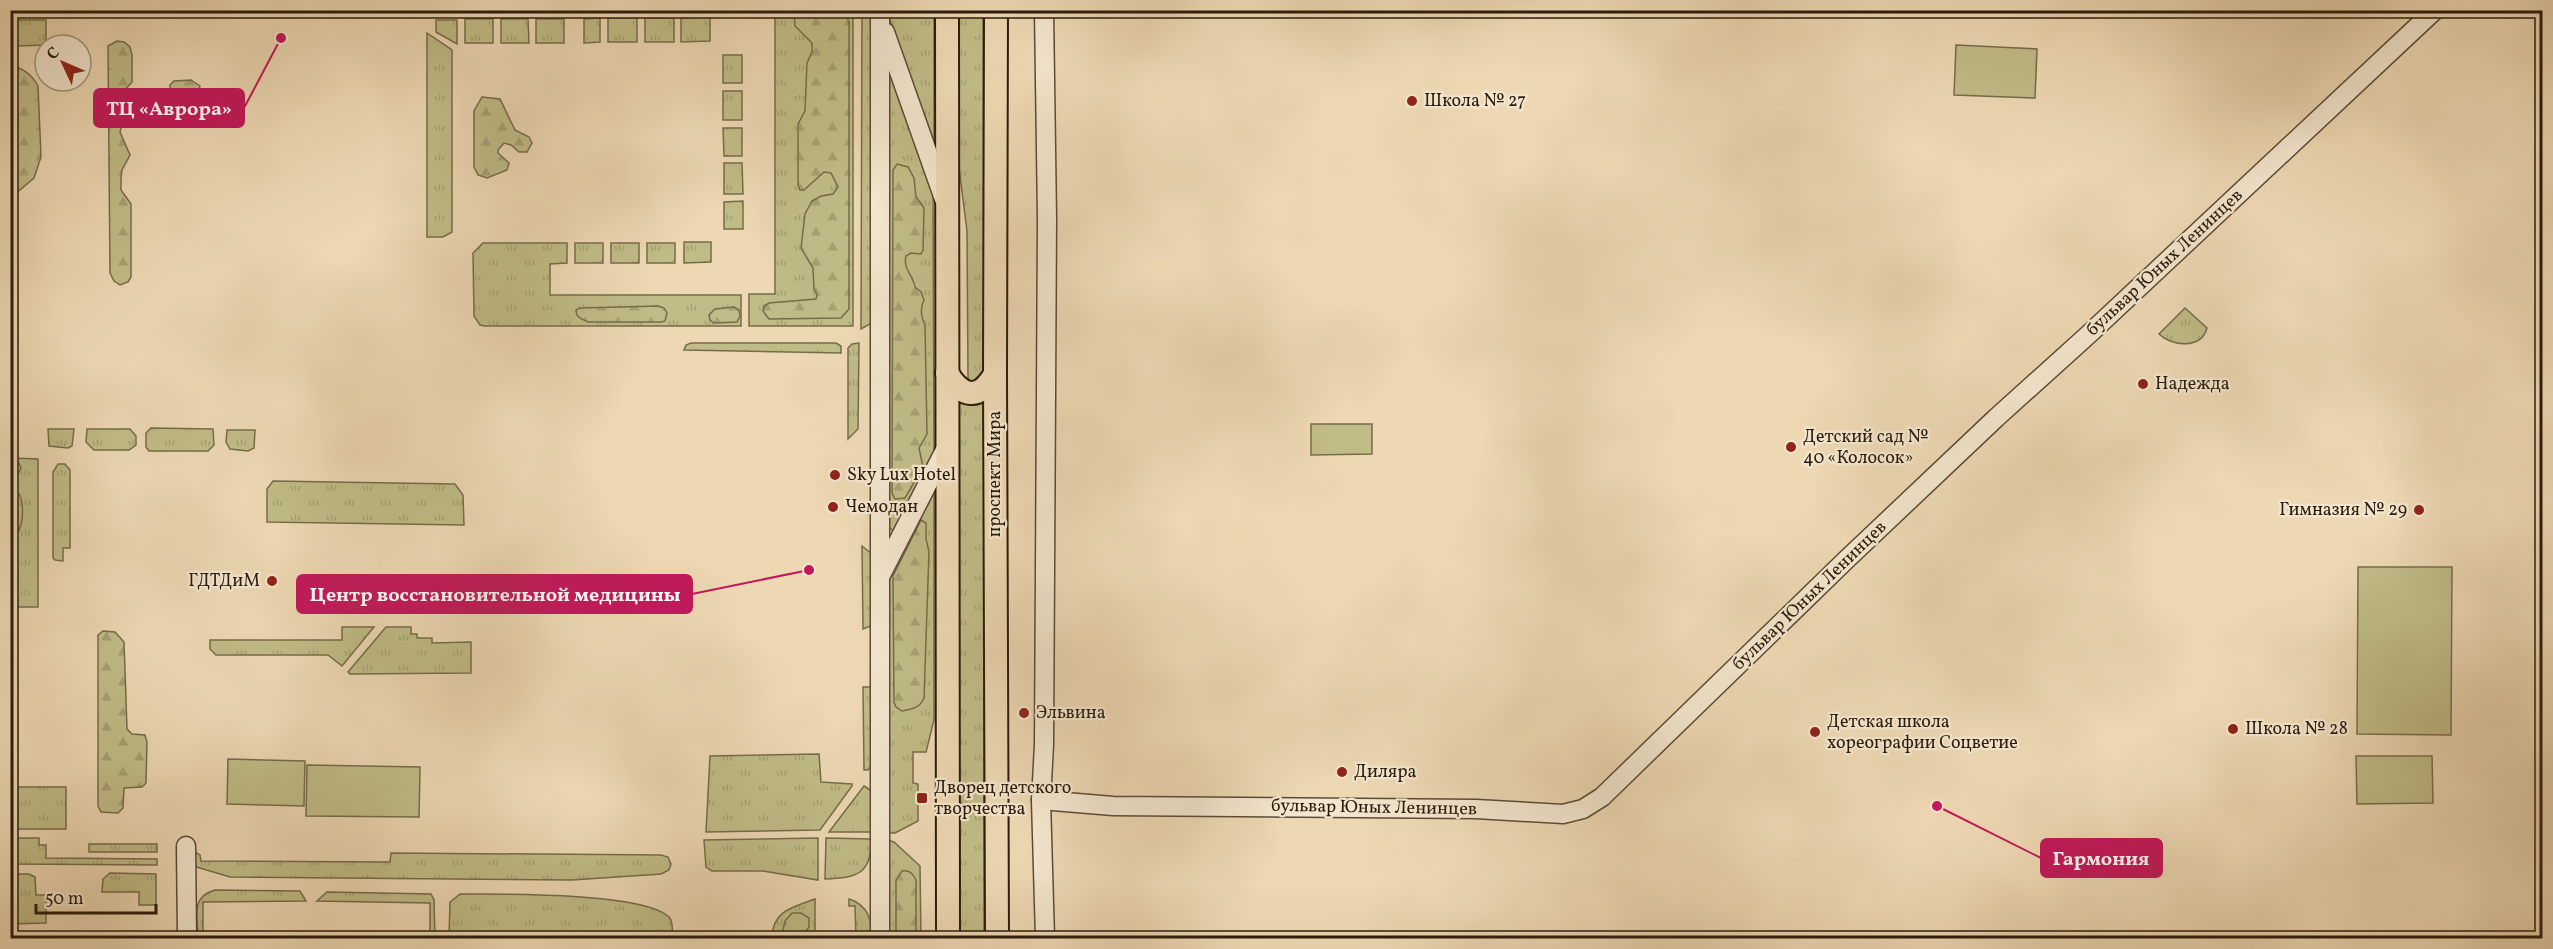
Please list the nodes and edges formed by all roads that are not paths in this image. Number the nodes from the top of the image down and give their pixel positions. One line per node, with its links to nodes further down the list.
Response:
1 (947, 10): 6 (main road)
2 (996, 10): 8 (main road, проспект Мира)
3 (1044, 10): 11 (street)
4 (2434, 10): 11 (street, бульвар Юных Ленинцев)
5 (880, 13): 6 (street); 10 (street)
6 (947, 206): 7 (main road)
7 (947, 373): 8 (main road); 9 (main road)
8 (995, 374): 16 (main road, проспект Мира)
9 (947, 446): 10 (street); 15 (main road)
10 (879, 579): 14 (street)
11 (1041, 800): 17 (street)
12 (186, 846): 13 (street)
13 (187, 939)
14 (880, 939)
15 (948, 939)
16 (997, 939)
17 (1045, 939)

